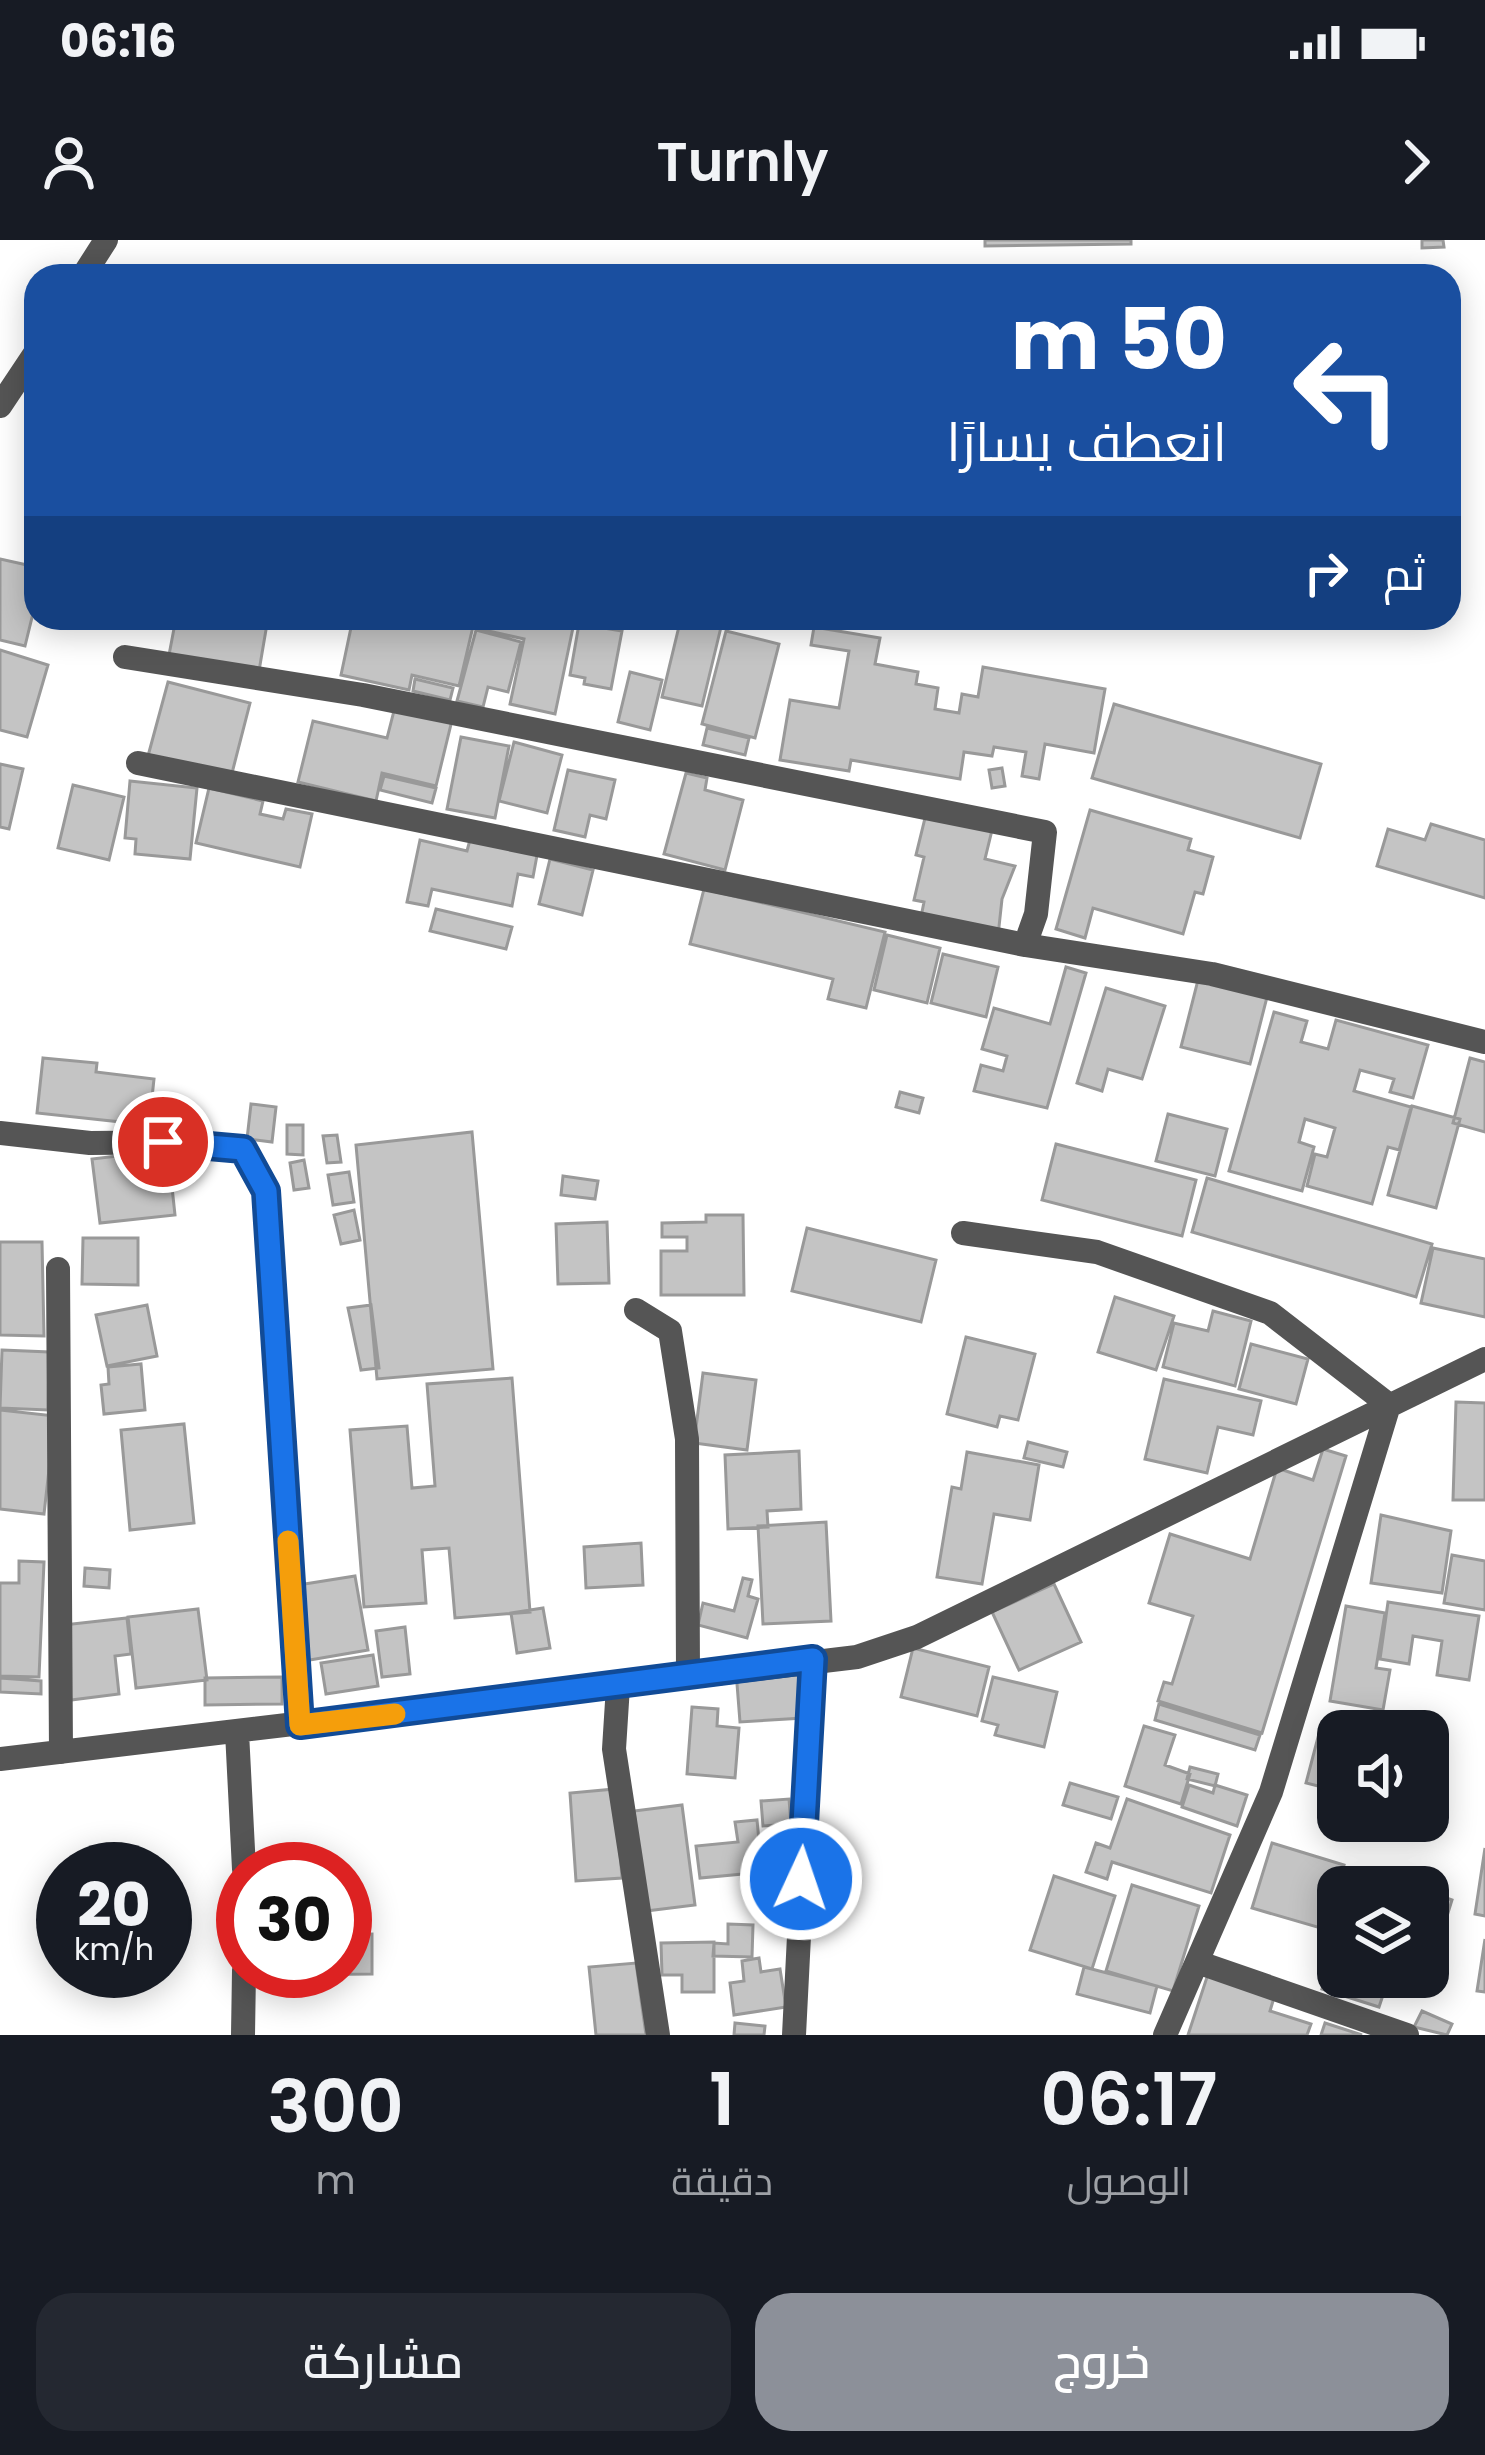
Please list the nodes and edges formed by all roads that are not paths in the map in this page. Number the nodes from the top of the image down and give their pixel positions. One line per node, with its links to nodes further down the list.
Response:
1 (24, 370): 2 (street)
2 (0, 406)
3 (125, 657): 5 (street)
4 (138, 763): 5 (street)
5 (1025, 945): 6 (street)
6 (1485, 1042)
7 (0, 1133): 16 (street)
8 (963, 1233): 12 (street)
9 (58, 1269): 18 (street)
10 (636, 1310): 14 (street)
11 (1485, 1359): 12 (street)
12 (1388, 1405): 13 (street); 21 (street)
13 (813, 1659): 14 (street); 25 (street)
14 (688, 1674): 15 (street)
15 (618, 1686): 16 (street); 24 (street)
16 (300, 1725): 17 (street)
17 (237, 1732): 18 (street); 20 (street)
18 (61, 1752): 19 (street)
19 (0, 1759)
20 (243, 1842)
21 (1197, 1962): 26 (street); 27 (street)
22 (244, 1998): 23 (street)
23 (243, 2035)
24 (658, 2035)
25 (794, 2035)
26 (1165, 2035)
27 (1407, 2035)

